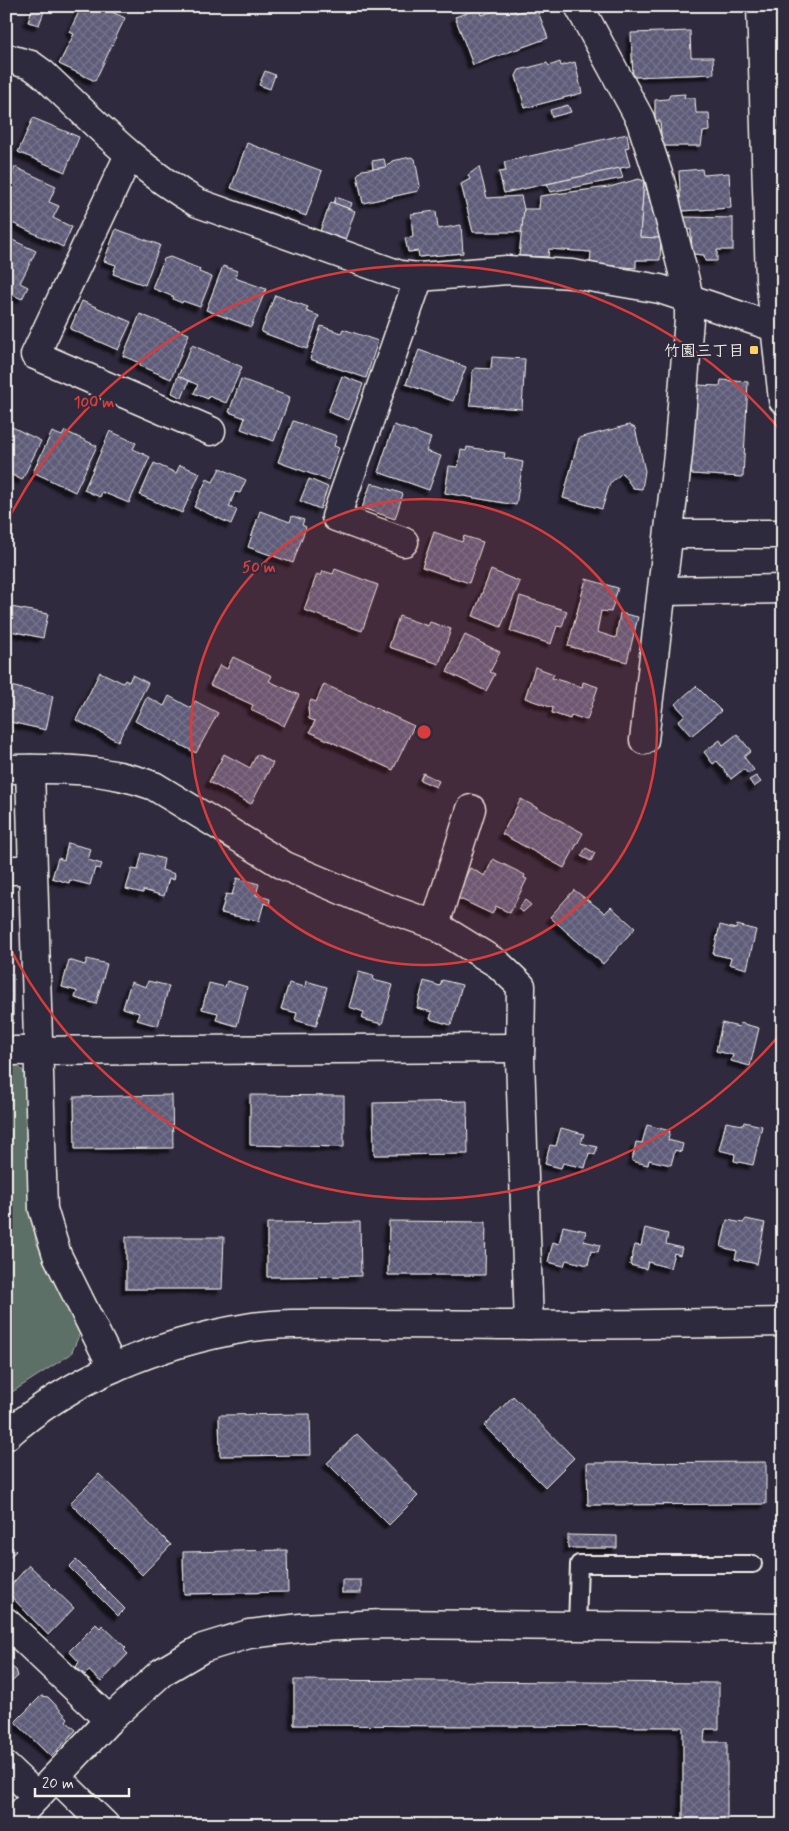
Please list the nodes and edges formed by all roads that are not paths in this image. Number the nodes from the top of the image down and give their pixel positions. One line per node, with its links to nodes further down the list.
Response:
1 (579, 6): 6 (street)
2 (761, 6): 7 (street)
3 (6, 58): 4 (street)
4 (129, 155): 5 (street); 10 (street)
5 (419, 277): 6 (street); 13 (street)
6 (689, 298): 7 (street); 11 (street)
7 (774, 327): 8 (street)
8 (781, 366): 9 (street)
9 (783, 400)
10 (211, 431)
11 (669, 534): 12 (street); 15 (street)
12 (783, 534)
13 (404, 542)
14 (783, 589): 15 (street)
15 (663, 591): 16 (street)
16 (644, 740)
17 (18, 769): 19 (street); 20 (street)
18 (471, 809): 20 (street)
19 (19, 870): 22 (street)
20 (436, 925): 21 (street)
21 (520, 1048): 22 (street); 25 (street)
22 (37, 1050): 23 (street); 26 (street)
23 (6, 1051)
24 (783, 1322): 25 (street)
25 (529, 1325): 26 (street)
26 (112, 1368): 27 (street)
27 (6, 1436)
28 (752, 1564): 30 (lane)
29 (6, 1622): 32 (street)
30 (577, 1626): 31 (street); 32 (street)
31 (783, 1628)
32 (109, 1720): 34 (street)
33 (6, 1768): 35 (street)
34 (56, 1777): 35 (street); 37 (street)
35 (37, 1796): 36 (street)
36 (10, 1825)
37 (105, 1825)

